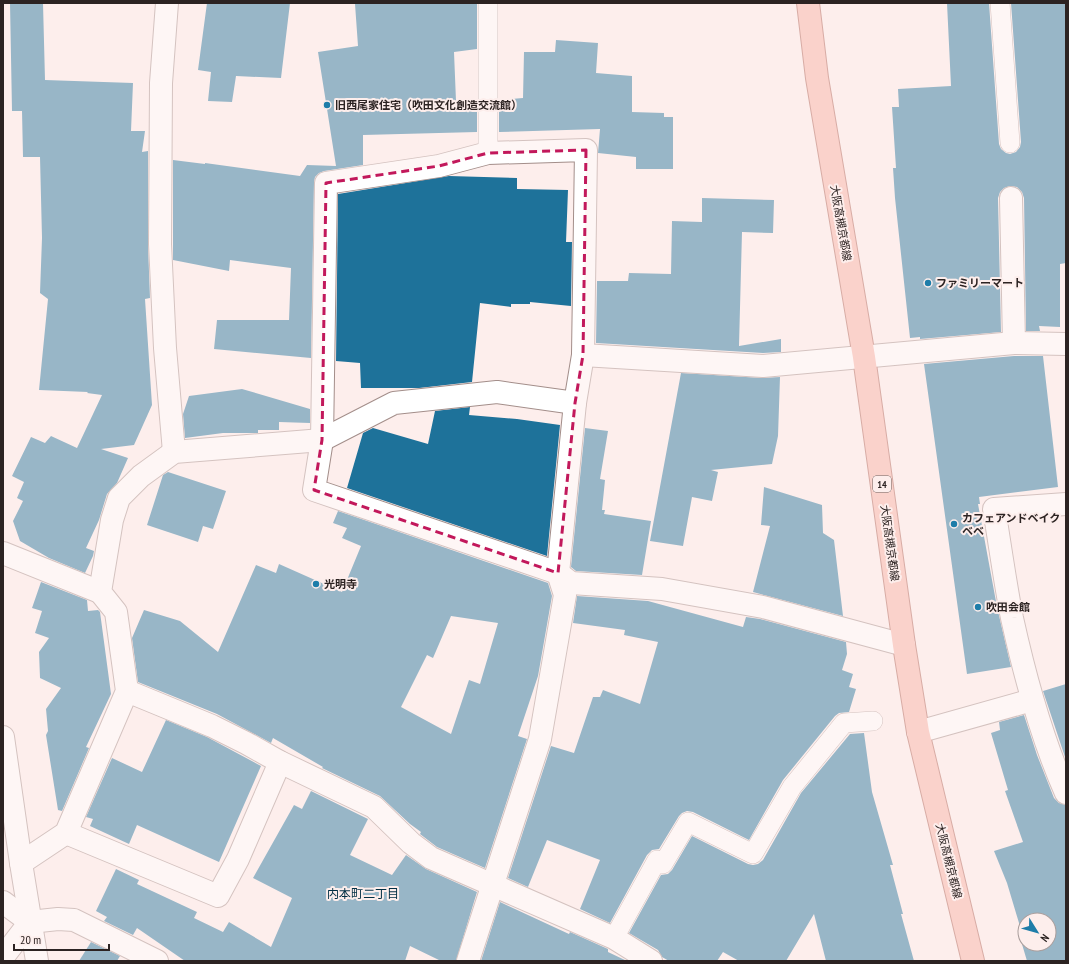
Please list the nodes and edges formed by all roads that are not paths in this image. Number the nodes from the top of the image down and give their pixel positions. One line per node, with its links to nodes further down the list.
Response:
1 (167, 3): 14 (street)
2 (488, 3): 6 (lane)
3 (808, 3): 11 (main road, 大阪高槻京都線 / 14)
4 (1000, 3): 5 (lane)
5 (1010, 143)
6 (488, 153): 10 (street); 13 (street)
7 (1011, 198): 8 (street)
8 (1014, 343): 9 (street); 11 (street)
9 (1066, 346)
10 (583, 355): 11 (street); 12 (street)
11 (864, 357): 19 (main road, 大阪高槻京都線 / 14)
12 (574, 403): 13 (street); 17 (street)
13 (322, 440): 14 (street); 17 (street)
14 (174, 452): 18 (street)
15 (1066, 504): 21 (street)
16 (3, 553): 18 (street)
17 (558, 573): 19 (street); 30 (street)
18 (100, 592): 20 (street)
19 (904, 644): 23 (main road, 大阪高槻京都線 / 14)
20 (127, 691): 26 (street); 28 (street)
21 (1032, 700): 23 (street); 25 (street)
22 (873, 721): 33 (lane)
23 (918, 732): 39 (main road, 大阪高槻京都線 / 14)
24 (3, 737): 29 (street)
25 (1059, 760): 27 (street)
26 (280, 762): 28 (street); 30 (street)
27 (1066, 793)
28 (66, 833): 29 (street)
29 (21, 862): 32 (street)
30 (492, 884): 33 (street); 37 (street)
31 (3, 902): 32 (street)
32 (30, 922): 34 (street); 35 (street); 36 (street)
33 (614, 938): 38 (street)
34 (3, 957)
35 (37, 961)
36 (157, 961)
37 (468, 961)
38 (651, 961)
39 (973, 961)

